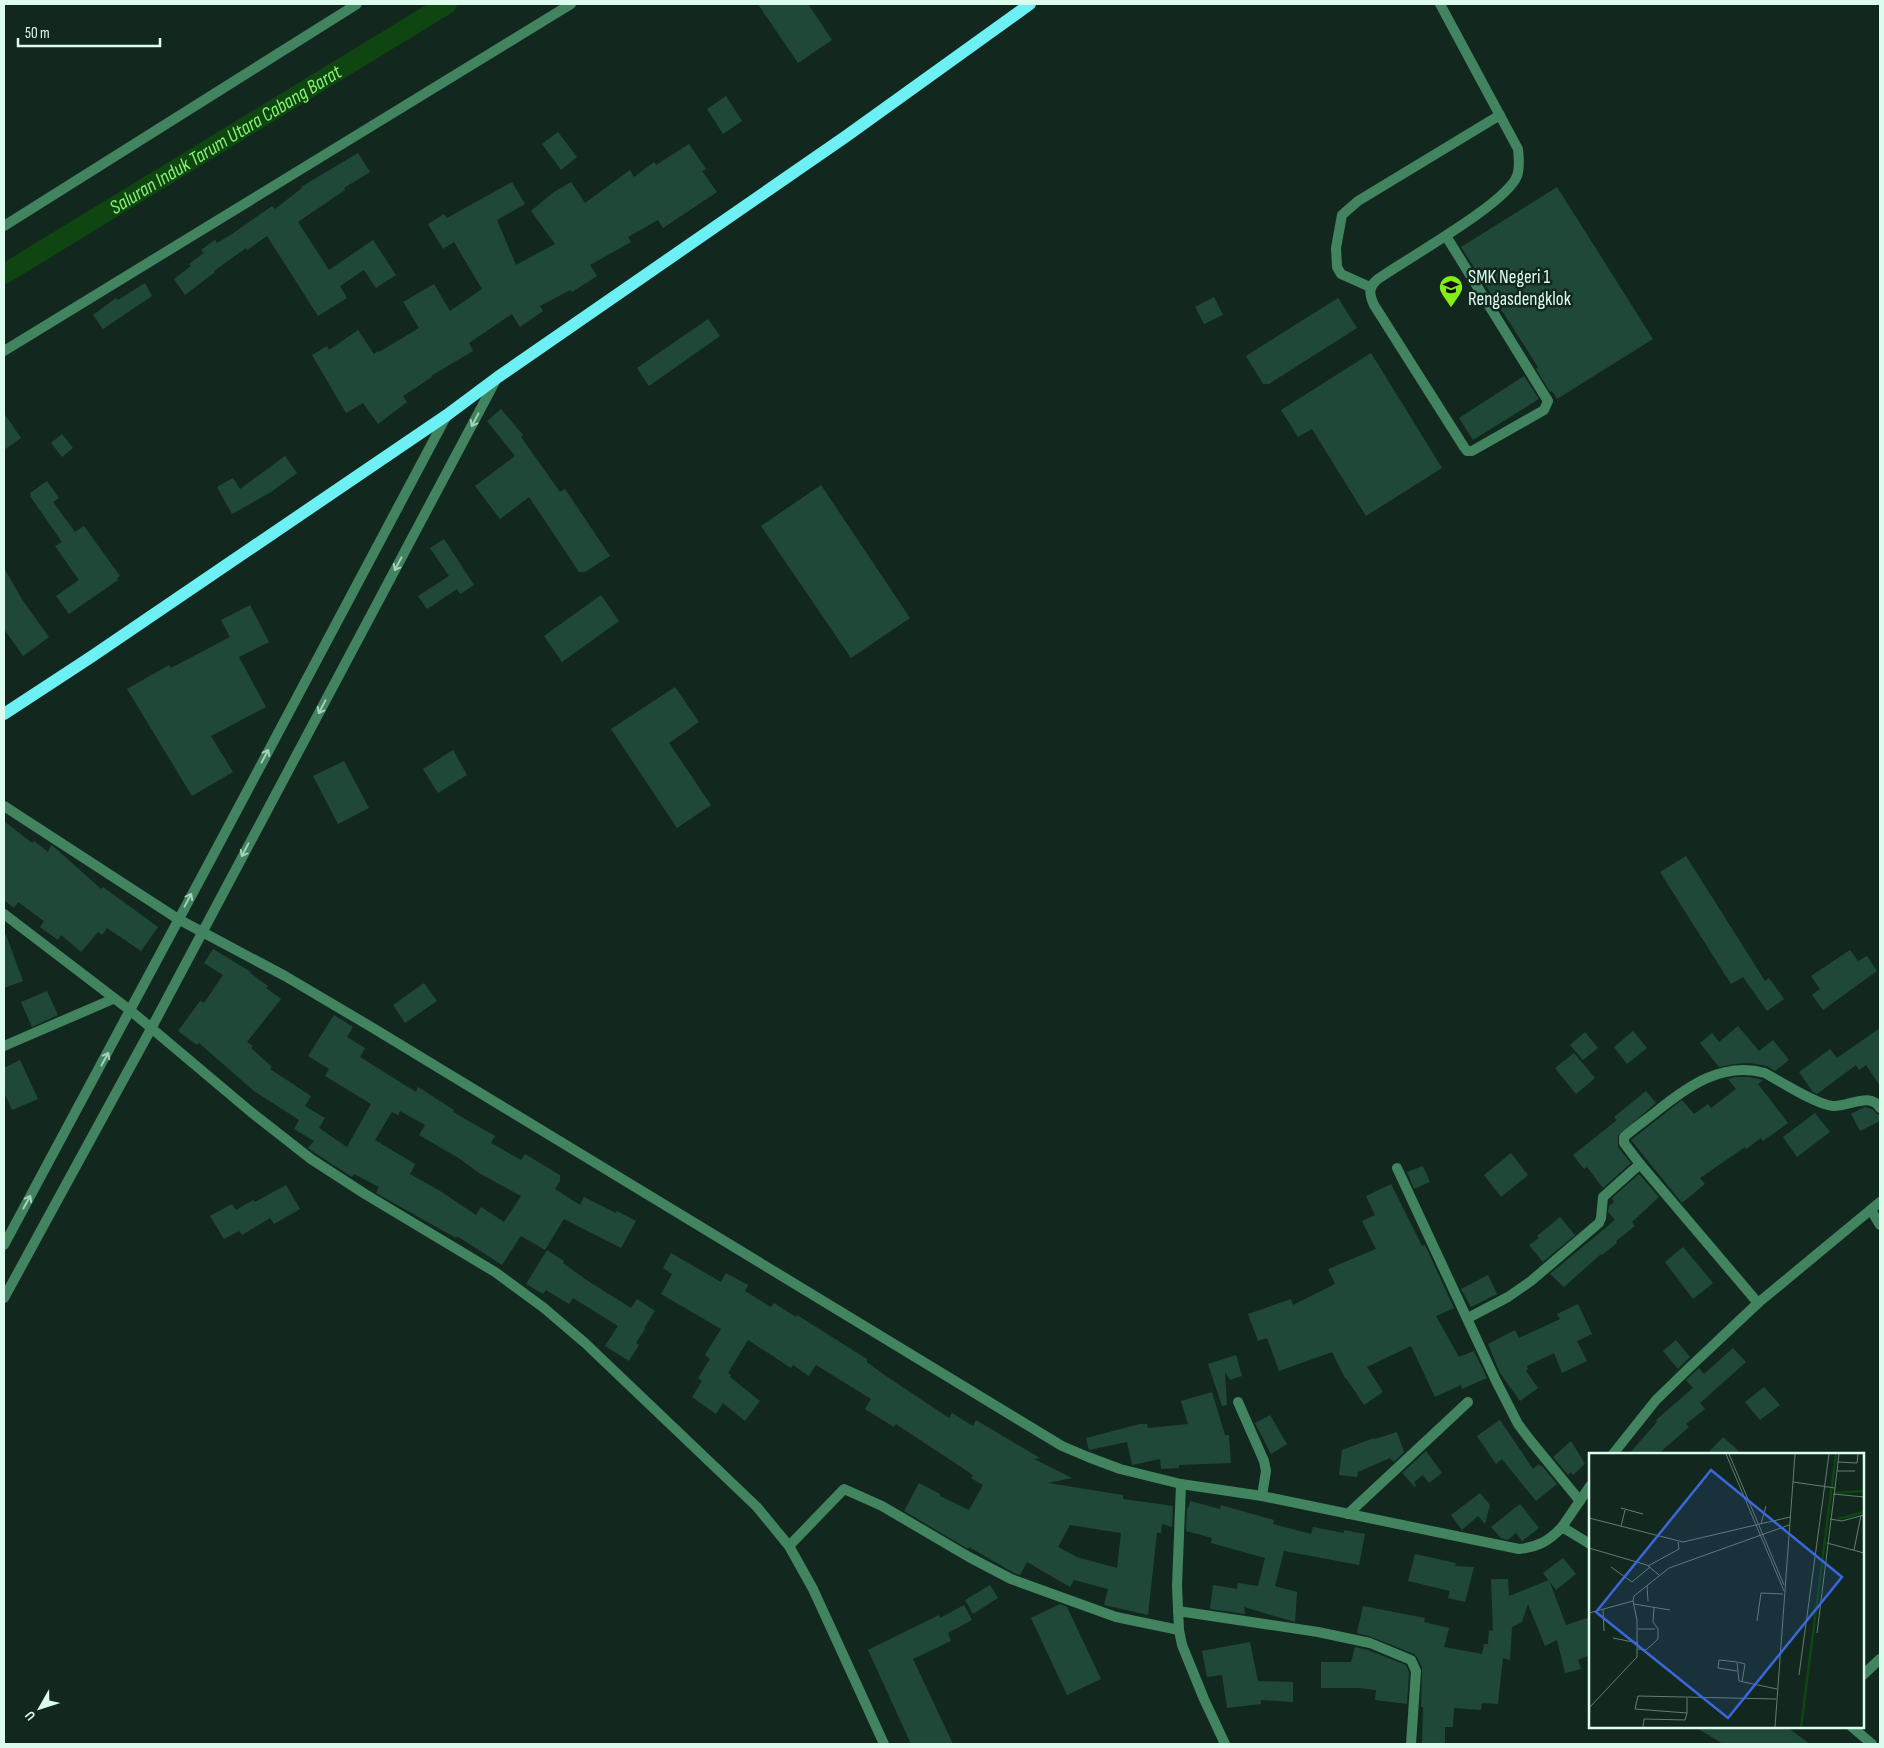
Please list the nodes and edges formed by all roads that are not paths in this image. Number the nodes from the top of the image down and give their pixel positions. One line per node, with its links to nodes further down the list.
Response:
1 (357, 4): 6 (street)
2 (571, 4): 9 (street)
3 (1030, 4): 10 (main road)
4 (1440, 4): 5 (street)
5 (1500, 115): 7 (street); 8 (street)
6 (4, 226)
7 (1446, 236): 8 (street); 8 (street)
8 (1370, 287)
9 (4, 351)
10 (498, 377): 11 (main road); 16 (street, one-way to 16)
11 (447, 415): 12 (main road); 15 (street, one-way to 11)
12 (4, 714)
13 (4, 806): 15 (street)
14 (4, 914): 17 (street)
15 (178, 919): 16 (street); 18 (street)
16 (201, 932): 19 (street); 34 (street)
17 (113, 999): 18 (street); 20 (street)
18 (131, 1011): 19 (street); 27 (street, one-way to 18)
19 (152, 1027): 28 (street); 41 (street)
20 (4, 1046)
21 (1880, 1108): 22 (street)
22 (1640, 1164): 29 (street); 30 (street)
23 (1397, 1168): 30 (street)
24 (1880, 1202): 25 (street)
25 (1871, 1210): 26 (street); 29 (street)
26 (1880, 1225)
27 (4, 1245)
28 (4, 1298)
29 (1758, 1303): 33 (street)
30 (1468, 1318): 37 (street)
31 (1238, 1402): 36 (street)
32 (1468, 1402): 38 (street)
33 (1614, 1453)
34 (1180, 1484): 36 (street); 42 (street)
35 (1589, 1488): 37 (street)
36 (1262, 1496): 38 (street)
37 (1580, 1501): 39 (street)
38 (1348, 1514): 39 (street)
39 (1562, 1527): 40 (street)
40 (1589, 1543)
41 (789, 1546): 43 (street); 47 (street)
42 (1178, 1611): 43 (street); 49 (street)
43 (1179, 1630): 48 (street)
44 (1880, 1660): 45 (street)
45 (1864, 1674)
46 (1853, 1728): 50 (street)
47 (884, 1744)
48 (1225, 1744)
49 (1411, 1744)
50 (1872, 1744)

